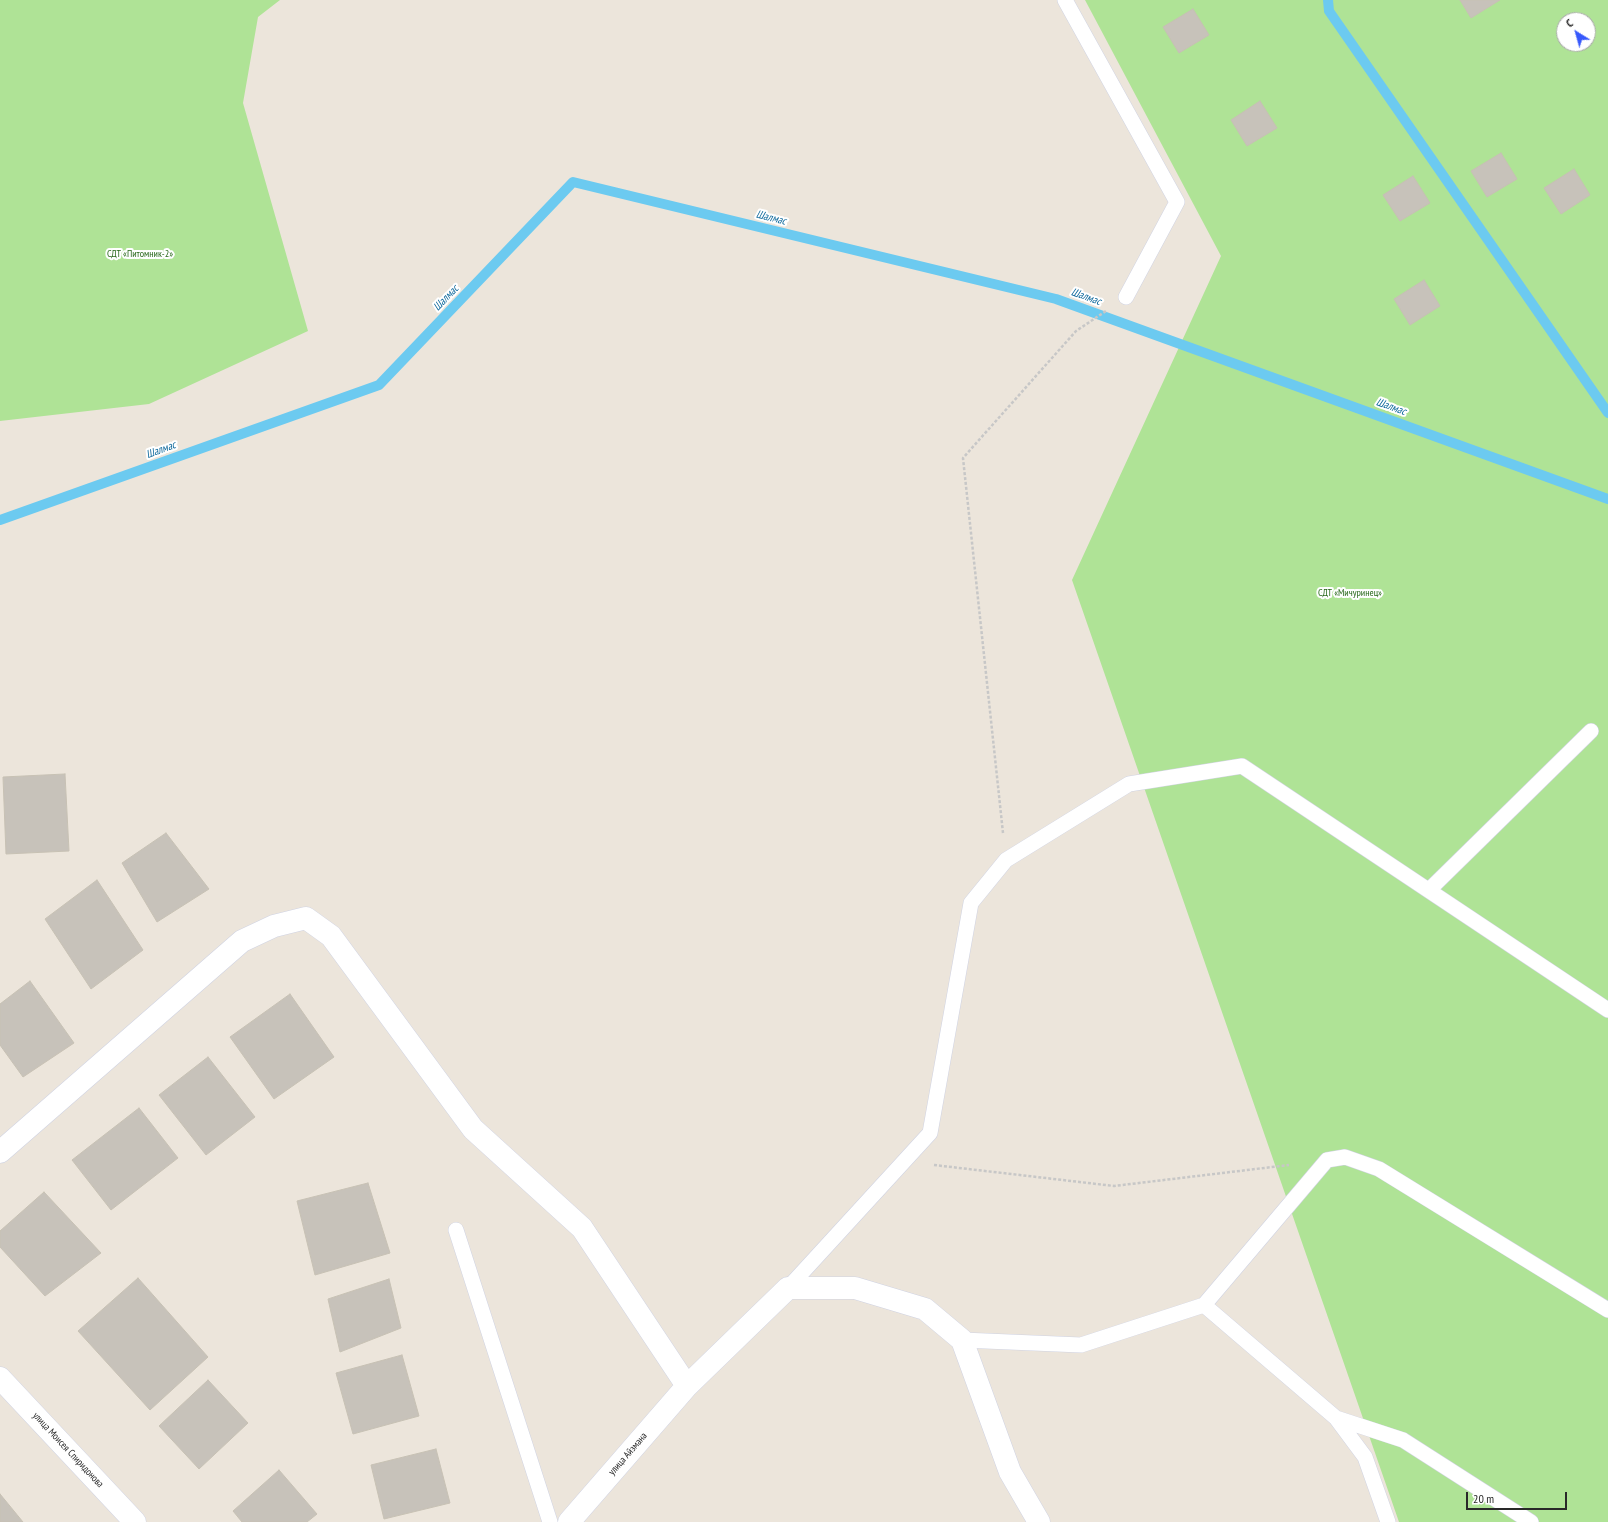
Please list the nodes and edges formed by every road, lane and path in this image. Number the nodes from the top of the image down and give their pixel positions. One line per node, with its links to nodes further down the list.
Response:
1 (1065, 0): 2 (lane)
2 (1126, 297): 4 (path)
3 (1591, 730): 5 (lane)
4 (1006, 860): 5 (lane); 9 (lane)
5 (1429, 890): 6 (lane)
6 (1608, 1010)
7 (0, 1152): 16 (street)
8 (1327, 1160): 9 (path); 12 (lane); 13 (lane)
9 (904, 1162): 11 (lane)
10 (456, 1230): 19 (lane)
11 (788, 1288): 14 (street); 16 (street, улица Айзмана)
12 (1204, 1305): 14 (lane); 17 (lane)
13 (1608, 1310)
14 (962, 1340): 21 (street)
15 (0, 1378): 18 (street, улица Моисея Спиридонова)
16 (687, 1386): 20 (street, улица Айзмана)
17 (1336, 1418): 22 (lane); 23 (lane)
18 (135, 1522)
19 (550, 1522)
20 (569, 1522)
21 (1039, 1522)
22 (1388, 1522)
23 (1531, 1522)

